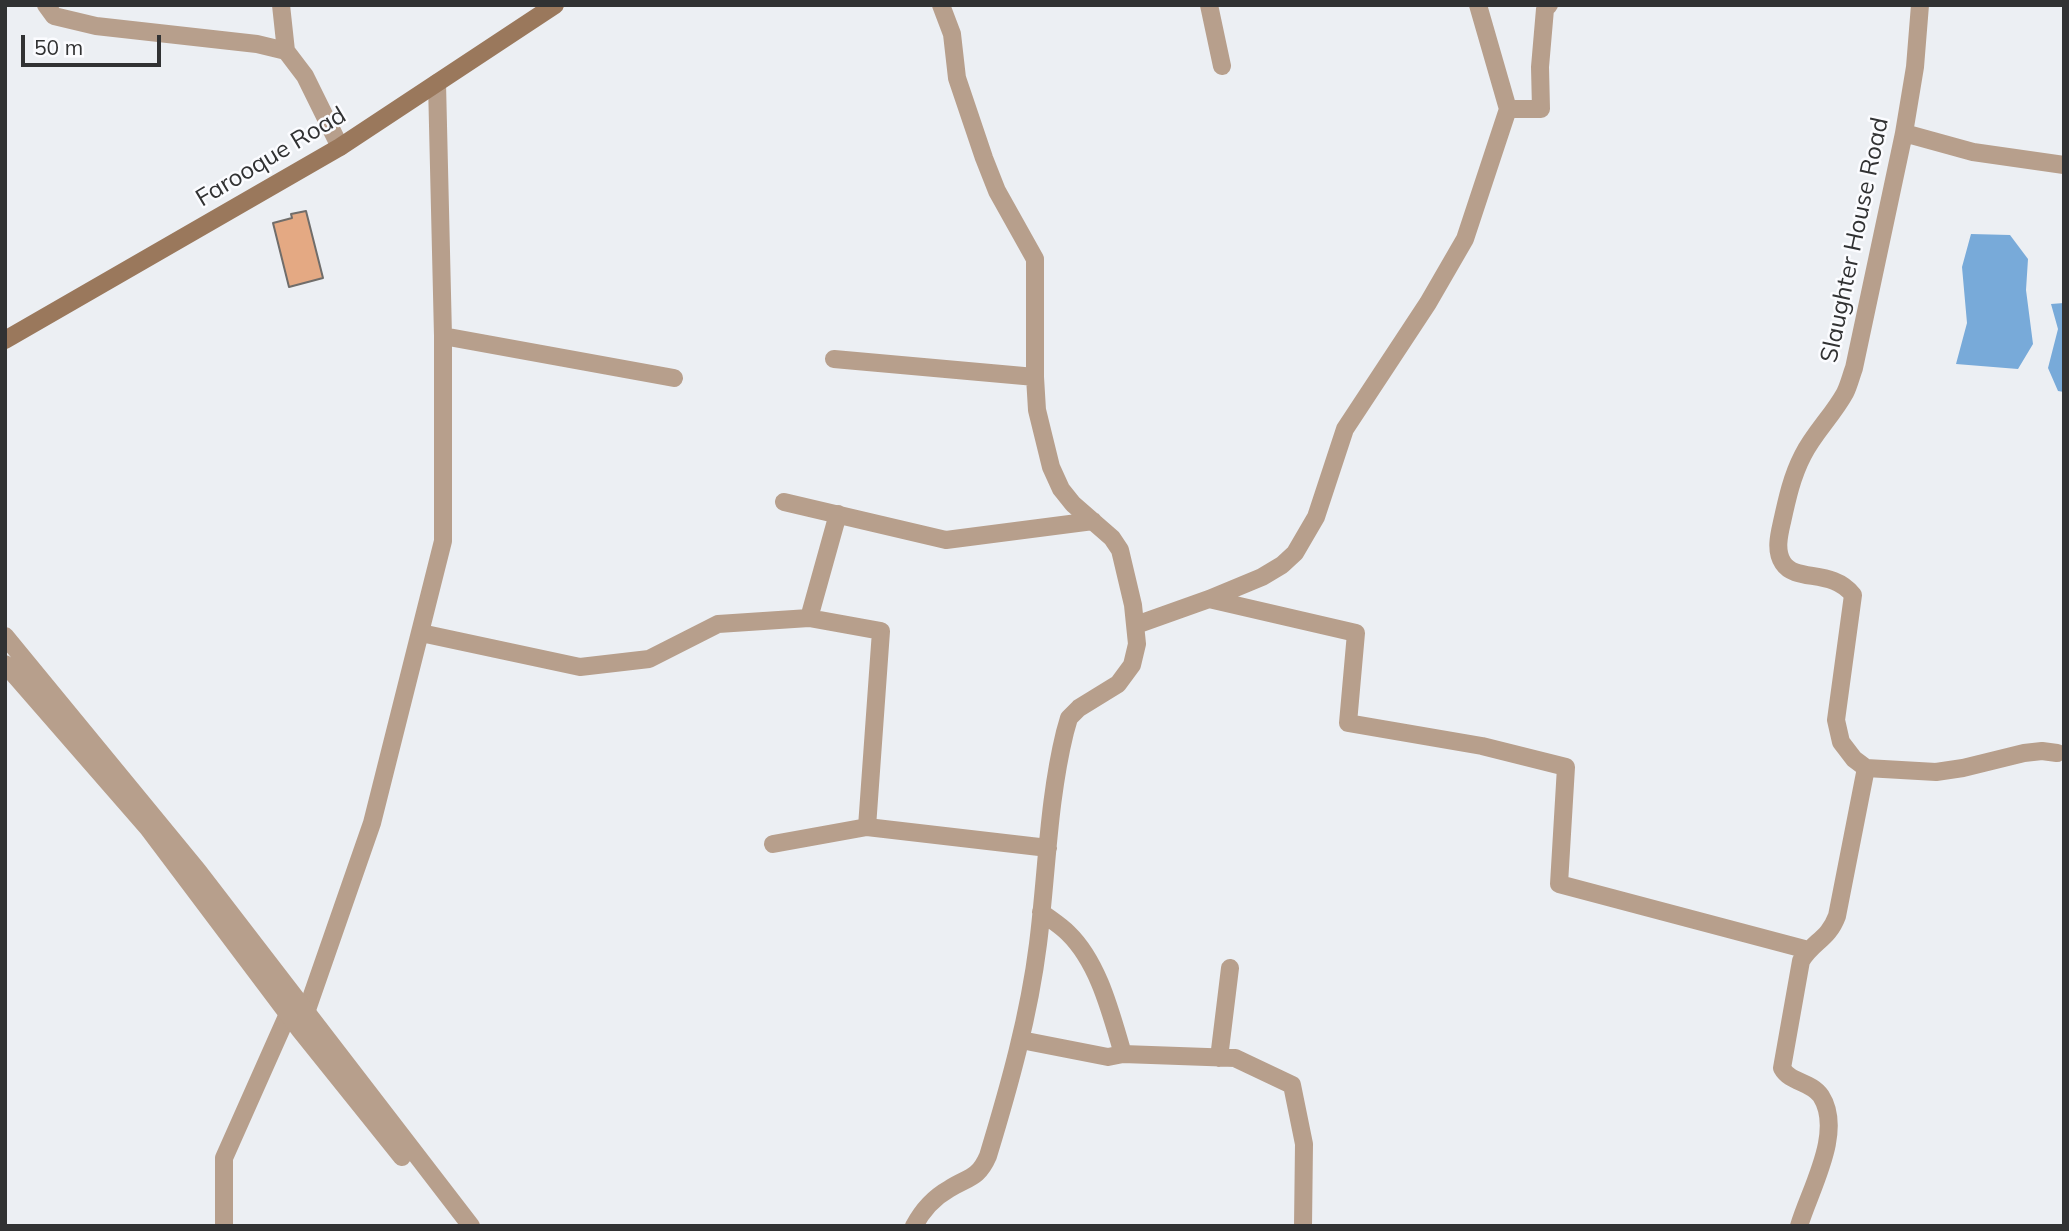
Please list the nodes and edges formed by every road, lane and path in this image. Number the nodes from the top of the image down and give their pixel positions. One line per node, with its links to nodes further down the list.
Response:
1 (46, 5): 9 (street)
2 (281, 5): 9 (street)
3 (555, 5): 11 (main road, Farooque Road)
4 (941, 5): 19 (street)
5 (1209, 5): 10 (street)
6 (1478, 5): 12 (street)
7 (1549, 5): 12 (street)
8 (1920, 5): 13 (street, Slaughter House Road)
9 (286, 51): 14 (street)
10 (1222, 66)
11 (437, 83): 14 (main road, Farooque Road); 16 (street)
12 (1508, 109): 24 (street)
13 (1904, 133): 15 (street); 31 (street, Slaughter House Road)
14 (340, 147): 17 (main road, Farooque Road)
15 (2064, 165)
16 (443, 336): 20 (street); 27 (street)
17 (5, 340)
18 (834, 359): 19 (street)
19 (1035, 377): 23 (street)
20 (674, 378)
21 (784, 502): 22 (street)
22 (838, 514): 23 (street); 25 (street)
23 (1093, 521): 26 (street)
24 (1209, 599): 26 (street); 36 (street)
25 (809, 618): 27 (street); 32 (street)
26 (1136, 625): 34 (street)
27 (421, 633): 38 (street)
28 (5, 636): 38 (street)
29 (5, 664): 39 (street)
30 (2057, 753): 31 (street)
31 (1866, 768): 36 (street)
32 (867, 827): 33 (street); 34 (street)
33 (773, 844)
34 (1048, 848): 35 (street)
35 (1041, 912): 41 (street); 42 (street)
36 (1808, 950): 49 (street)
37 (1230, 968): 43 (street)
38 (306, 1012): 40 (street); 46 (street)
39 (288, 1014): 40 (street); 44 (street)
40 (300, 1030): 45 (street)
41 (1021, 1040): 42 (street); 47 (street)
42 (1123, 1054): 43 (street)
43 (1219, 1058): 48 (street)
44 (224, 1226)
45 (456, 1226)
46 (471, 1226)
47 (914, 1226)
48 (1303, 1226)
49 (1800, 1226)

